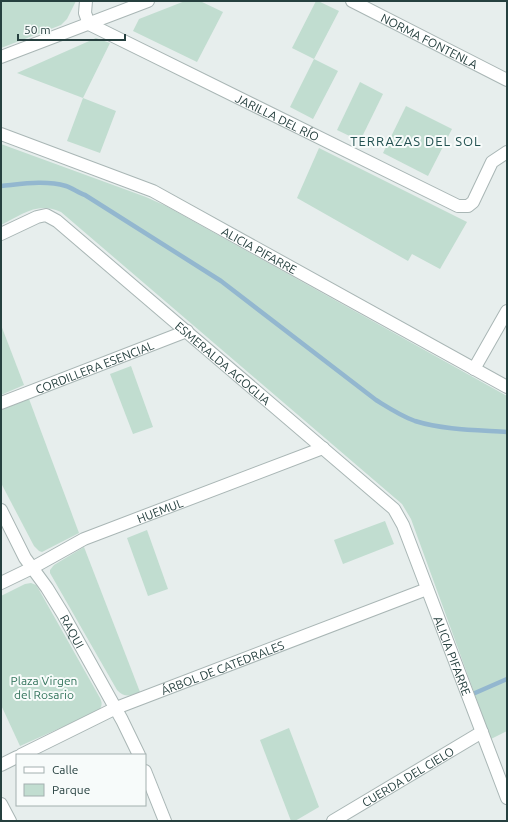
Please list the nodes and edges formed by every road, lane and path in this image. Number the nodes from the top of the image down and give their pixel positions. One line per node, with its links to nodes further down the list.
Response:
1 (86, 1): 4 (street)
2 (148, 1): 4 (street)
3 (352, 1): 6 (street, NORMA FONTENLA)
4 (89, 24): 5 (street); 8 (street, JARILLA DEL RÍO)
5 (1, 57)
6 (507, 80)
7 (1, 134): 12 (street, ALICIA PIFARRE)
8 (507, 152)
9 (1, 234): 11 (street, ESMERALDA AGOGLIA)
10 (507, 311): 12 (street)
11 (187, 331): 14 (street, CORDILLERA ESENCIAL); 15 (street, ESMERALDA AGOGLIA)
12 (474, 369): 13 (street, ALICIA PIFARRE)
13 (507, 387)
14 (1, 403)
15 (323, 448): 17 (street, ESMERALDA AGOGLIA); 18 (street, HUEMUL)
16 (1, 510): 18 (street, RAQUI)
17 (397, 513): 20 (street, ALICIA PIFARRE)
18 (32, 568): 19 (street, HUEMUL); 21 (street, RAQUI)
19 (1, 583)
20 (427, 589): 21 (street, ÁRBOL DE CATEDRALES); 22 (street, ALICIA PIFARRE)
21 (116, 708): 23 (street, ÁRBOL DE CATEDRALES); 24 (street, RAQUI)
22 (482, 732): 28 (street, ALICIA PIFARRE); 30 (street, CUERDA DEL CIELO)
23 (23, 754)
24 (139, 754)
25 (16, 758): 26 (street)
26 (1, 765)
27 (146, 774): 32 (street)
28 (507, 798)
29 (1, 804): 31 (street)
30 (338, 820)
31 (10, 821)
32 (165, 821)

